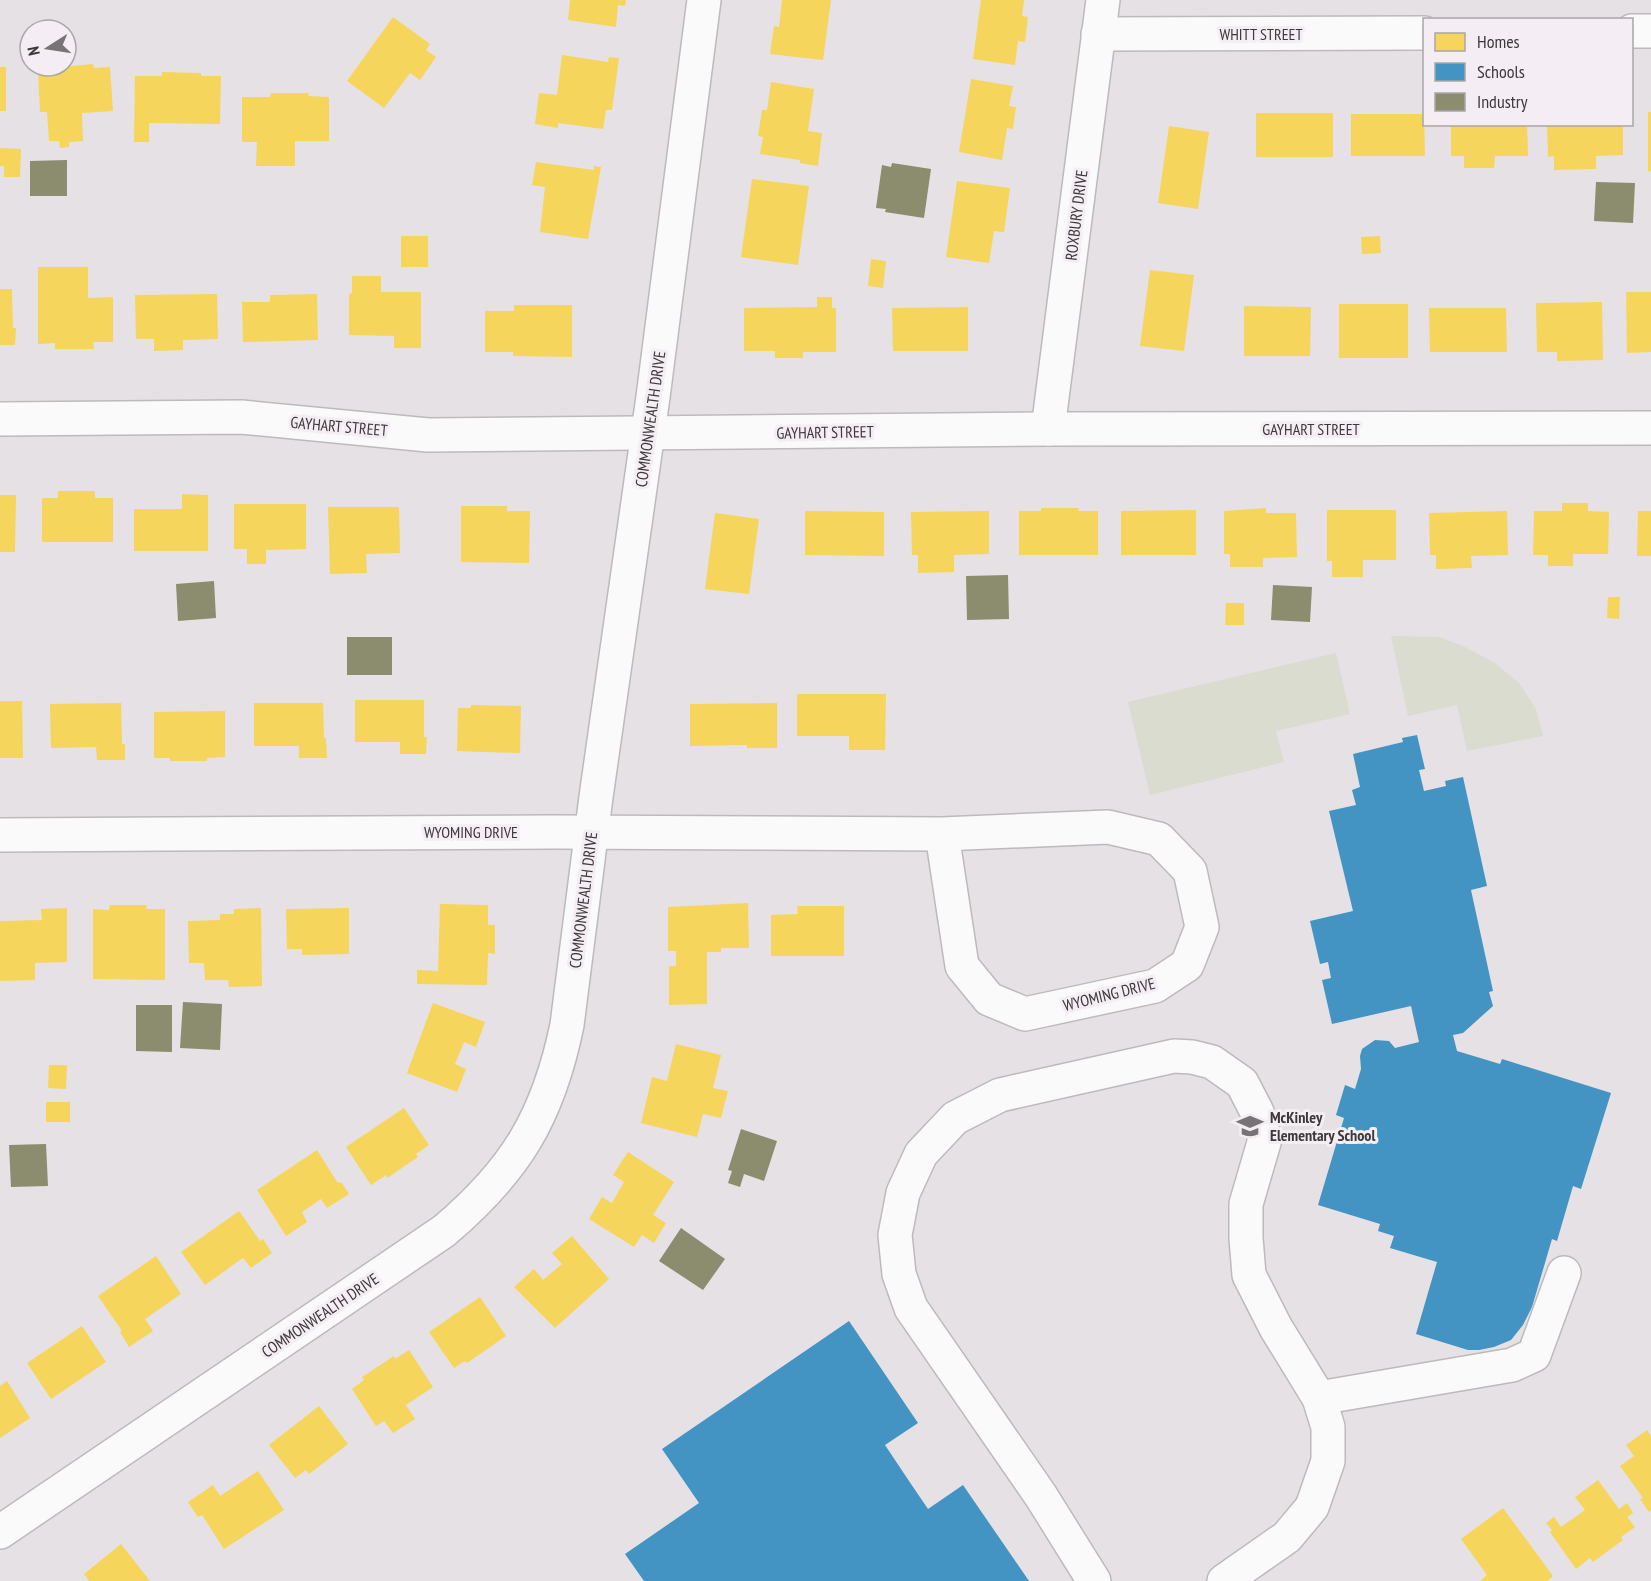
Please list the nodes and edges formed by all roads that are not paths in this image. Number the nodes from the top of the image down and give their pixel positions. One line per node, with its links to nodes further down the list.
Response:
1 (704, 0): 10 (street, COMMONWEALTH DRIVE)
2 (1103, 0): 6 (street, ROXBURY DRIVE)
3 (1633, 31): 4 (street)
4 (1651, 31)
5 (1423, 33): 6 (street, WHITT STREET)
6 (1098, 34): 9 (street, ROXBURY DRIVE)
7 (0, 420): 10 (street, GAYHART STREET)
8 (1651, 428): 9 (street, GAYHART STREET)
9 (1048, 429): 10 (street, GAYHART STREET)
10 (648, 434): 11 (street, COMMONWEALTH DRIVE)
11 (592, 832): 12 (street, WYOMING DRIVE); 13 (street, WYOMING DRIVE); 16 (street, COMMONWEALTH DRIVE)
12 (942, 834): 12 (street, WYOMING DRIVE)
13 (0, 835)
14 (1564, 1273): 15 (street)
15 (1319, 1398): 17 (street); 18 (street)
16 (0, 1532)
17 (1094, 1581)
18 (1224, 1581)

